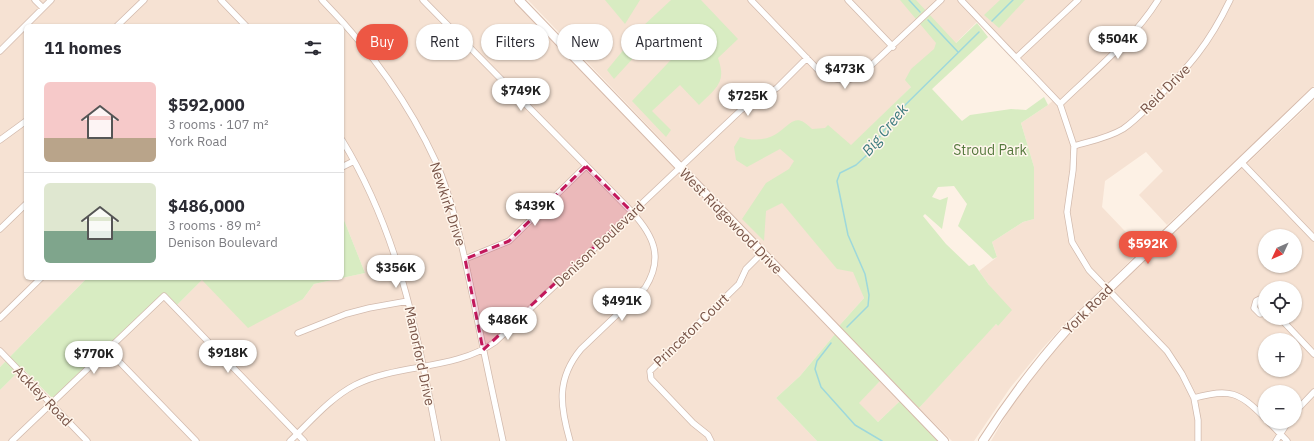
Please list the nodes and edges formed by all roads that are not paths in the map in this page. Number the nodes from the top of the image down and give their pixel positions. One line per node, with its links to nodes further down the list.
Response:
1 (35, 0): 15 (street)
2 (51, 0): 15 (street)
3 (144, 0): 17 (street)
4 (221, 0): 18 (street)
5 (322, 0): 40 (street, Newkirk Drive)
6 (423, 0): 33 (street)
7 (519, 0): 34 (main road, West Ridgewood Drive)
8 (751, 0): 23 (street)
9 (848, 0): 20 (street)
10 (941, 0): 20 (street)
11 (961, 0): 22 (street)
12 (1078, 0): 22 (street)
13 (1158, 0): 25 (street)
14 (1230, 0): 29 (street, Reid Drive)
15 (43, 8): 16 (street)
16 (27, 24)
17 (119, 24)
18 (244, 24)
19 (24, 27): 21 (street)
20 (893, 47): 23 (street)
21 (0, 51)
22 (1017, 57): 25 (street)
23 (807, 58): 34 (street, Denison Boulevard)
24 (1314, 92): 31 (main road, York Road)
25 (1060, 104): 29 (street)
26 (24, 122): 27 (street)
27 (0, 140)
28 (344, 144): 30 (street, Manorford Drive)
29 (1074, 146): 42 (street)
30 (354, 161): 32 (street); 44 (street, Manorford Drive)
31 (1241, 162): 38 (street); 42 (main road, York Road)
32 (344, 166)
33 (586, 166): 36 (street); 40 (street)
34 (680, 168): 36 (street, Denison Boulevard); 39 (main road, West Ridgewood Drive)
35 (24, 206): 37 (street)
36 (632, 212): 50 (street, Denison Boulevard); 70 (street)
37 (0, 229)
38 (1314, 238)
39 (762, 253): 71 (street, Princeton Court); 72 (main road, West Ridgewood Drive)
40 (465, 259): 50 (street, Newkirk Drive)
41 (39, 280): 46 (street)
42 (1107, 290): 55 (street); 73 (main road, York Road)
43 (1258, 300): 45 (street)
44 (408, 301): 48 (street); 53 (street, Manorford Drive)
45 (1258, 312)
46 (0, 318)
47 (1287, 325): 52 (street)
48 (298, 333)
49 (108, 350): 56 (street); 62 (street); 65 (street)
50 (483, 350): 53 (street, Denison Boulevard); 69 (street, Newkirk Drive)
51 (0, 351): 56 (street, Ackley Road)
52 (1314, 354)
53 (424, 367): 62 (street, Denison Boulevard); 68 (street, Manorford Drive)
54 (1314, 392): 57 (street)
55 (1194, 398): 58 (street); 74 (street)
56 (50, 404): 63 (street); 64 (street, Ackley Road)
57 (1302, 405)
58 (1258, 412)
59 (1276, 429): 61 (street)
60 (1283, 429): 61 (street)
61 (1280, 433): 75 (street); 76 (street)
62 (298, 434): 66 (street, Denison Boulevard); 67 (street)
63 (12, 441)
64 (86, 441)
65 (196, 441)
66 (290, 441)
67 (304, 441)
68 (438, 441)
69 (504, 441)
70 (570, 441)
71 (710, 441)
72 (944, 441)
73 (984, 441)
74 (1198, 441)
75 (1276, 441)
76 (1287, 441)

